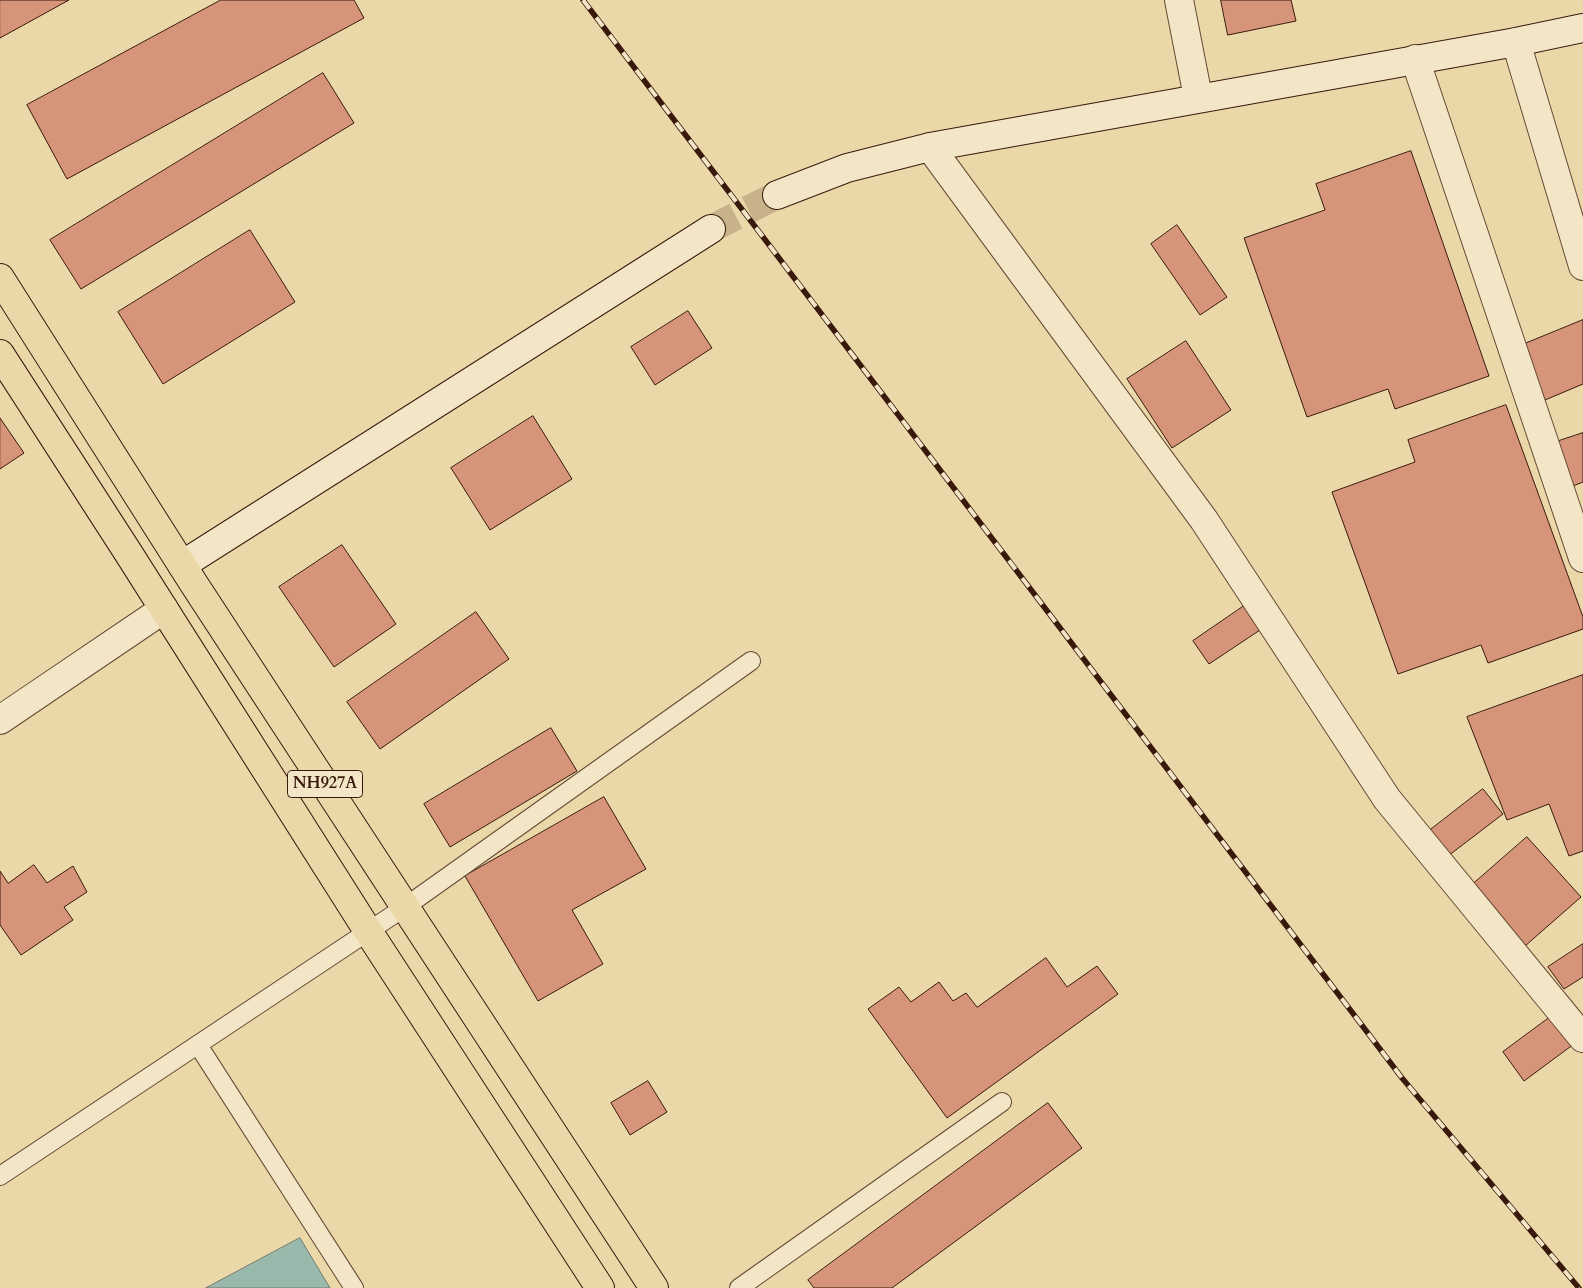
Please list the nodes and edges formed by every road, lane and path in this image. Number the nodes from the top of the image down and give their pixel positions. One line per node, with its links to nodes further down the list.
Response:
1 (1179, 0): 5 (street)
2 (1583, 28): 3 (street)
3 (1516, 42): 4 (street); 9 (street)
4 (1415, 59): 5 (street); 12 (street)
5 (1198, 97): 6 (street)
6 (930, 147): 7 (street); 19 (street)
7 (777, 195)
8 (711, 229): 13 (street)
9 (1583, 266)
10 (0, 278): 13 (highway, NH927A)
11 (0, 354): 14 (highway, NH927A)
12 (1583, 558)
13 (182, 565): 17 (highway, NH927A)
14 (164, 609): 16 (street); 18 (highway, NH927A)
15 (751, 660): 17 (lane)
16 (0, 720)
17 (405, 906): 18 (lane); 25 (highway, NH927A)
18 (368, 932): 20 (lane); 24 (highway, NH927A)
19 (1583, 1038)
20 (198, 1045): 22 (lane); 23 (lane)
21 (1002, 1102): 26 (lane)
22 (0, 1176)
23 (354, 1288)
24 (600, 1288)
25 (654, 1288)
26 (739, 1288)

